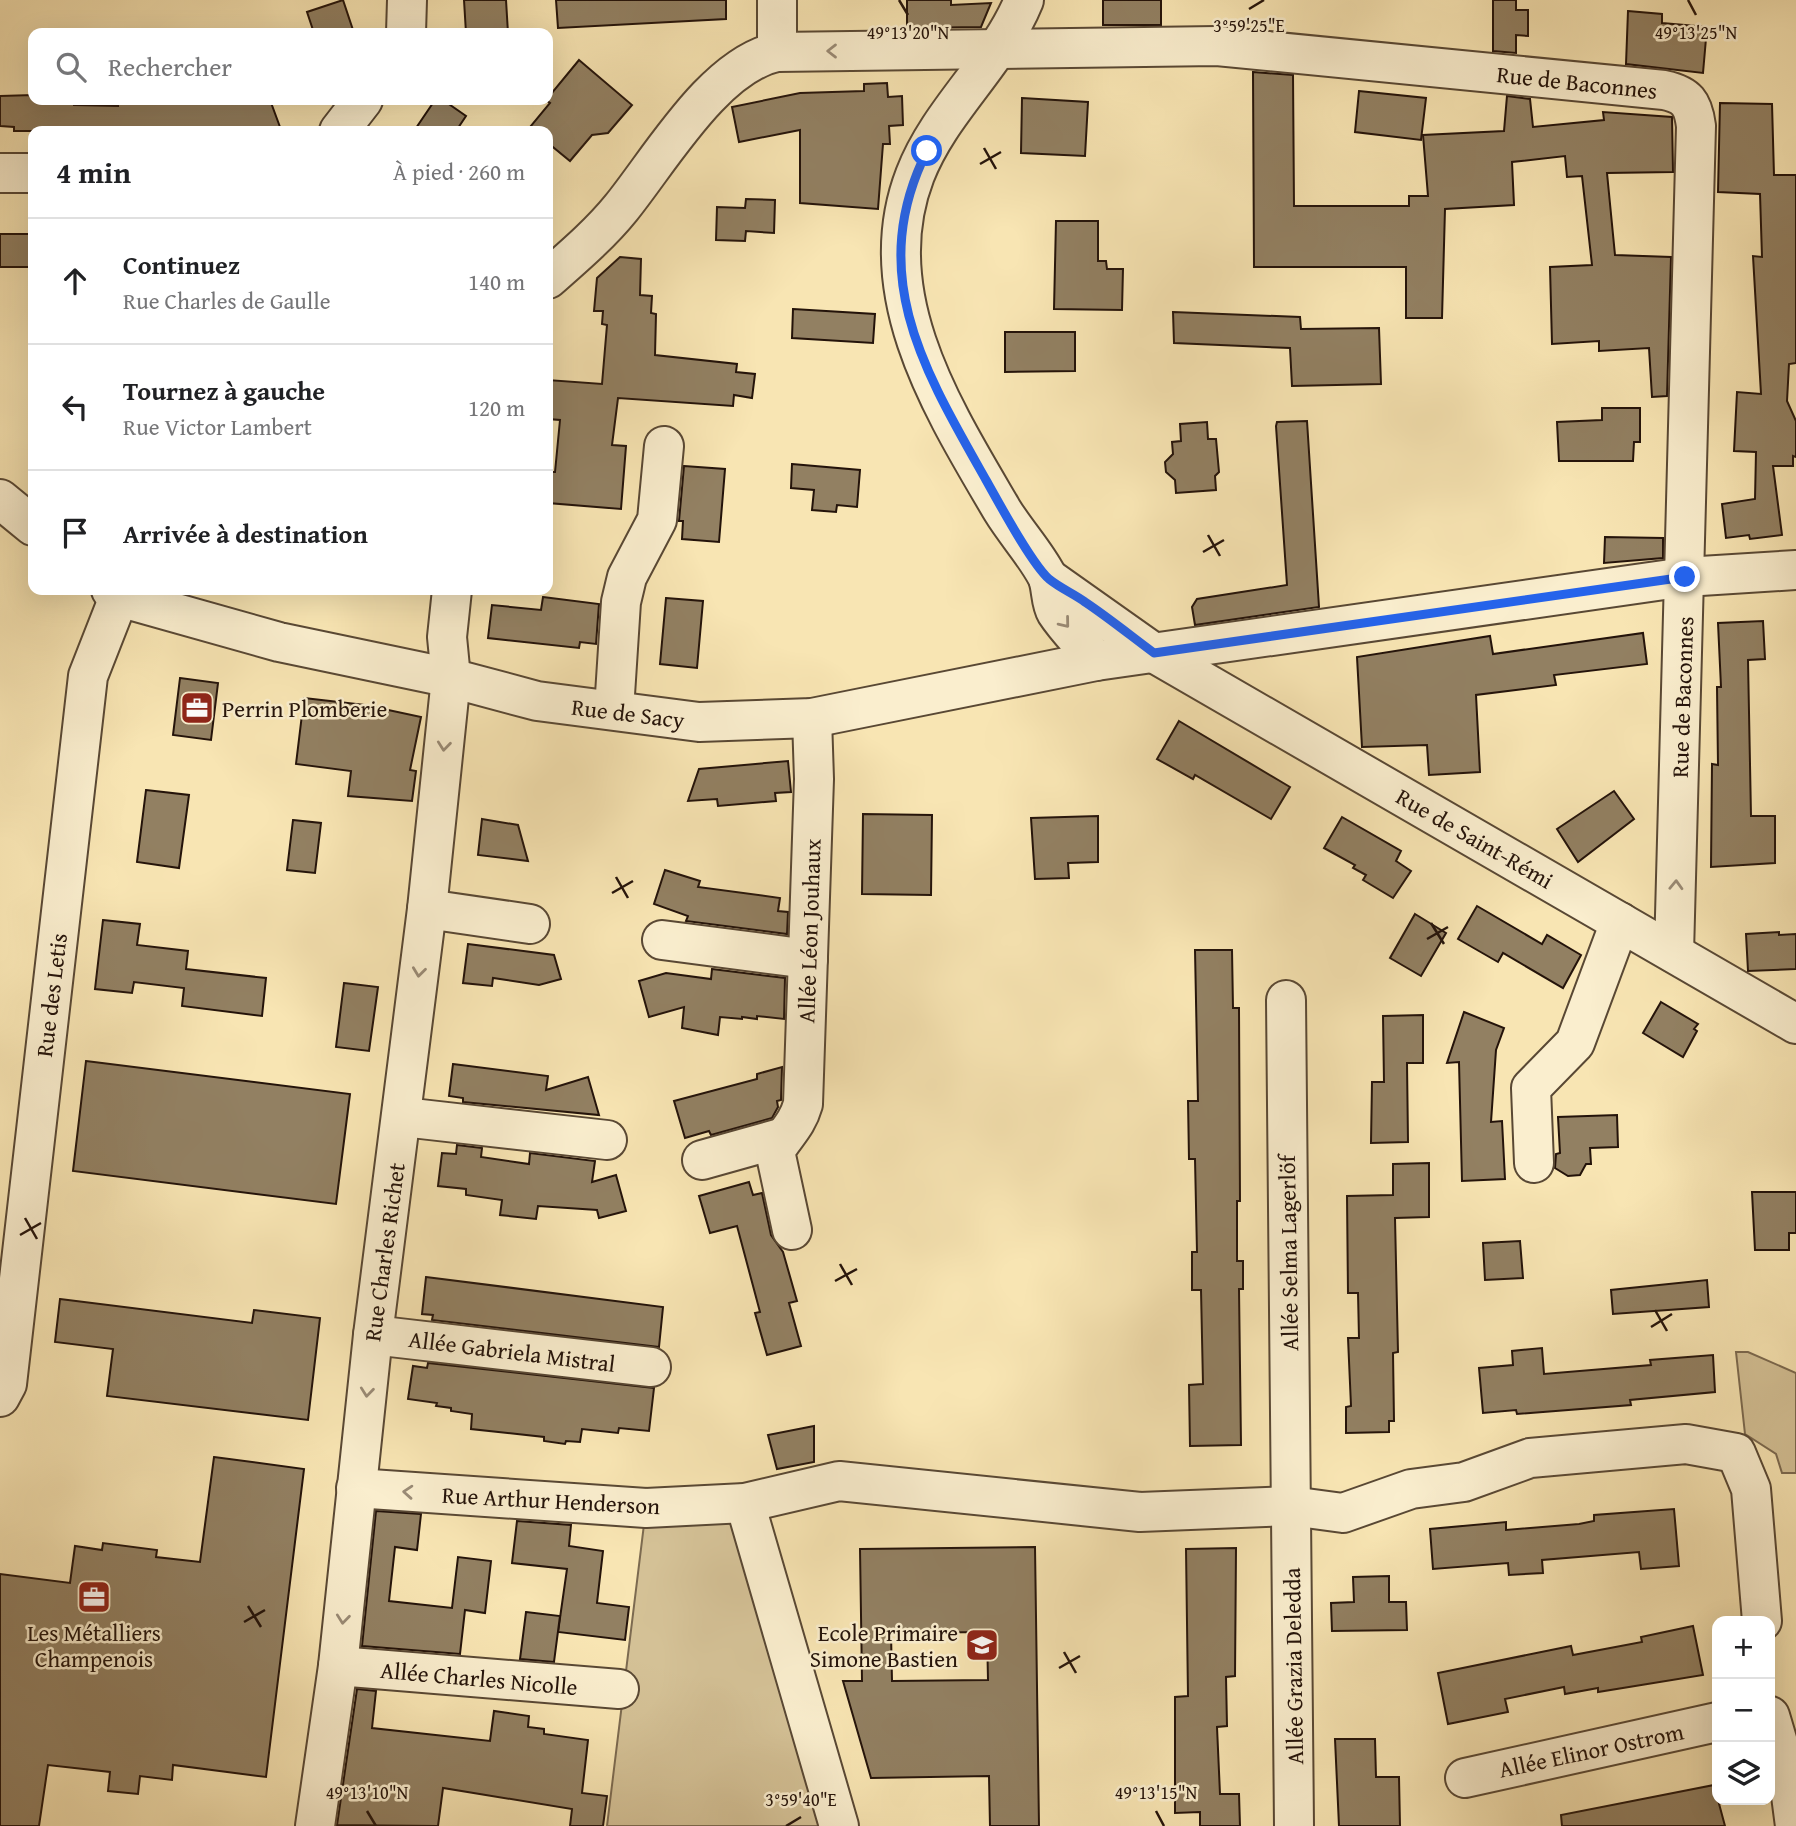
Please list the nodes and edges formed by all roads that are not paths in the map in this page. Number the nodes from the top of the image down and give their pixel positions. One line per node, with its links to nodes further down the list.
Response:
1 (407, 0): 4 (street)
2 (777, 0): 6 (street)
3 (1024, 0): 5 (street)
4 (406, 28)
5 (998, 50): 6 (street, Rue de Baconnes, one-way to 6); 16 (street, Rue de Baconnes); 17 (street)
6 (777, 51): 11 (street)
7 (359, 105): 8 (street)
8 (343, 126)
9 (0, 173): 10 (street)
10 (28, 173)
11 (553, 274)
12 (664, 446): 24 (street)
13 (0, 499): 14 (street)
14 (28, 522)
15 (1796, 570): 16 (street, Rue de Sacy)
16 (1685, 577): 21 (street, Rue de Sacy); 30 (street, Rue de Baconnes, one-way to 16)
17 (1048, 578): 21 (street, Rue de Saint-Rémi); 22 (street, one-way to 22)
18 (114, 595): 42 (street, Rue des Letis)
19 (122, 595): 23 (street, Rue de Sacy)
20 (451, 595): 23 (street, Rue Charles Richet)
21 (1154, 653): 22 (street, Rue de Sacy); 27 (street, Rue de Saint-Rémi)
22 (1096, 661): 25 (street, Rue de Sacy)
23 (451, 678): 24 (street, Rue de Sacy); 26 (street, Rue Charles Richet, one-way to 26)
24 (614, 710): 25 (street, Rue de Sacy)
25 (812, 718): 31 (street, Allée Léon Jouhaux)
26 (427, 909): 28 (street); 34 (street, Rue Charles Richet, one-way to 34)
27 (1620, 922): 30 (street, Rue de Saint-Rémi); 38 (street)
28 (530, 925)
29 (662, 940): 31 (street)
30 (1674, 953): 33 (street, Rue de Saint-Rémi)
31 (808, 959): 35 (street, Allée Léon Jouhaux)
32 (1286, 1000): 45 (street, Allée Selma Lagerlöf)
33 (1796, 1024)
34 (403, 1117): 36 (street); 40 (street, Rue Charles Richet)
35 (784, 1137): 37 (street); 39 (street, Allée Léon Jouhaux)
36 (607, 1140)
37 (702, 1160)
38 (1534, 1163)
39 (792, 1230)
40 (373, 1335): 41 (street, Allée Gabriela Mistral); 43 (street, Rue Charles Richet, one-way to 43)
41 (651, 1367)
42 (0, 1397)
43 (356, 1488): 44 (street, Rue Arthur Henderson, one-way to 43); 47 (street, Rue Charles Richet, one-way to 47)
44 (745, 1503): 45 (street, Rue Arthur Henderson); 54 (street)
45 (1291, 1506): 46 (street, Rue Arthur Henderson); 55 (street, Allée Grazia Deledda)
46 (1762, 1616)
47 (338, 1666): 48 (street, Allée Charles Nicolle); 53 (street, Rue Charles Richet)
48 (620, 1689)
49 (1712, 1723): 51 (street, Allée Elinor Ostrom)
50 (1775, 1731): 52 (street)
51 (1465, 1778)
52 (1792, 1780): 56 (street)
53 (315, 1826)
54 (839, 1826)
55 (1294, 1826)
56 (1795, 1826)

